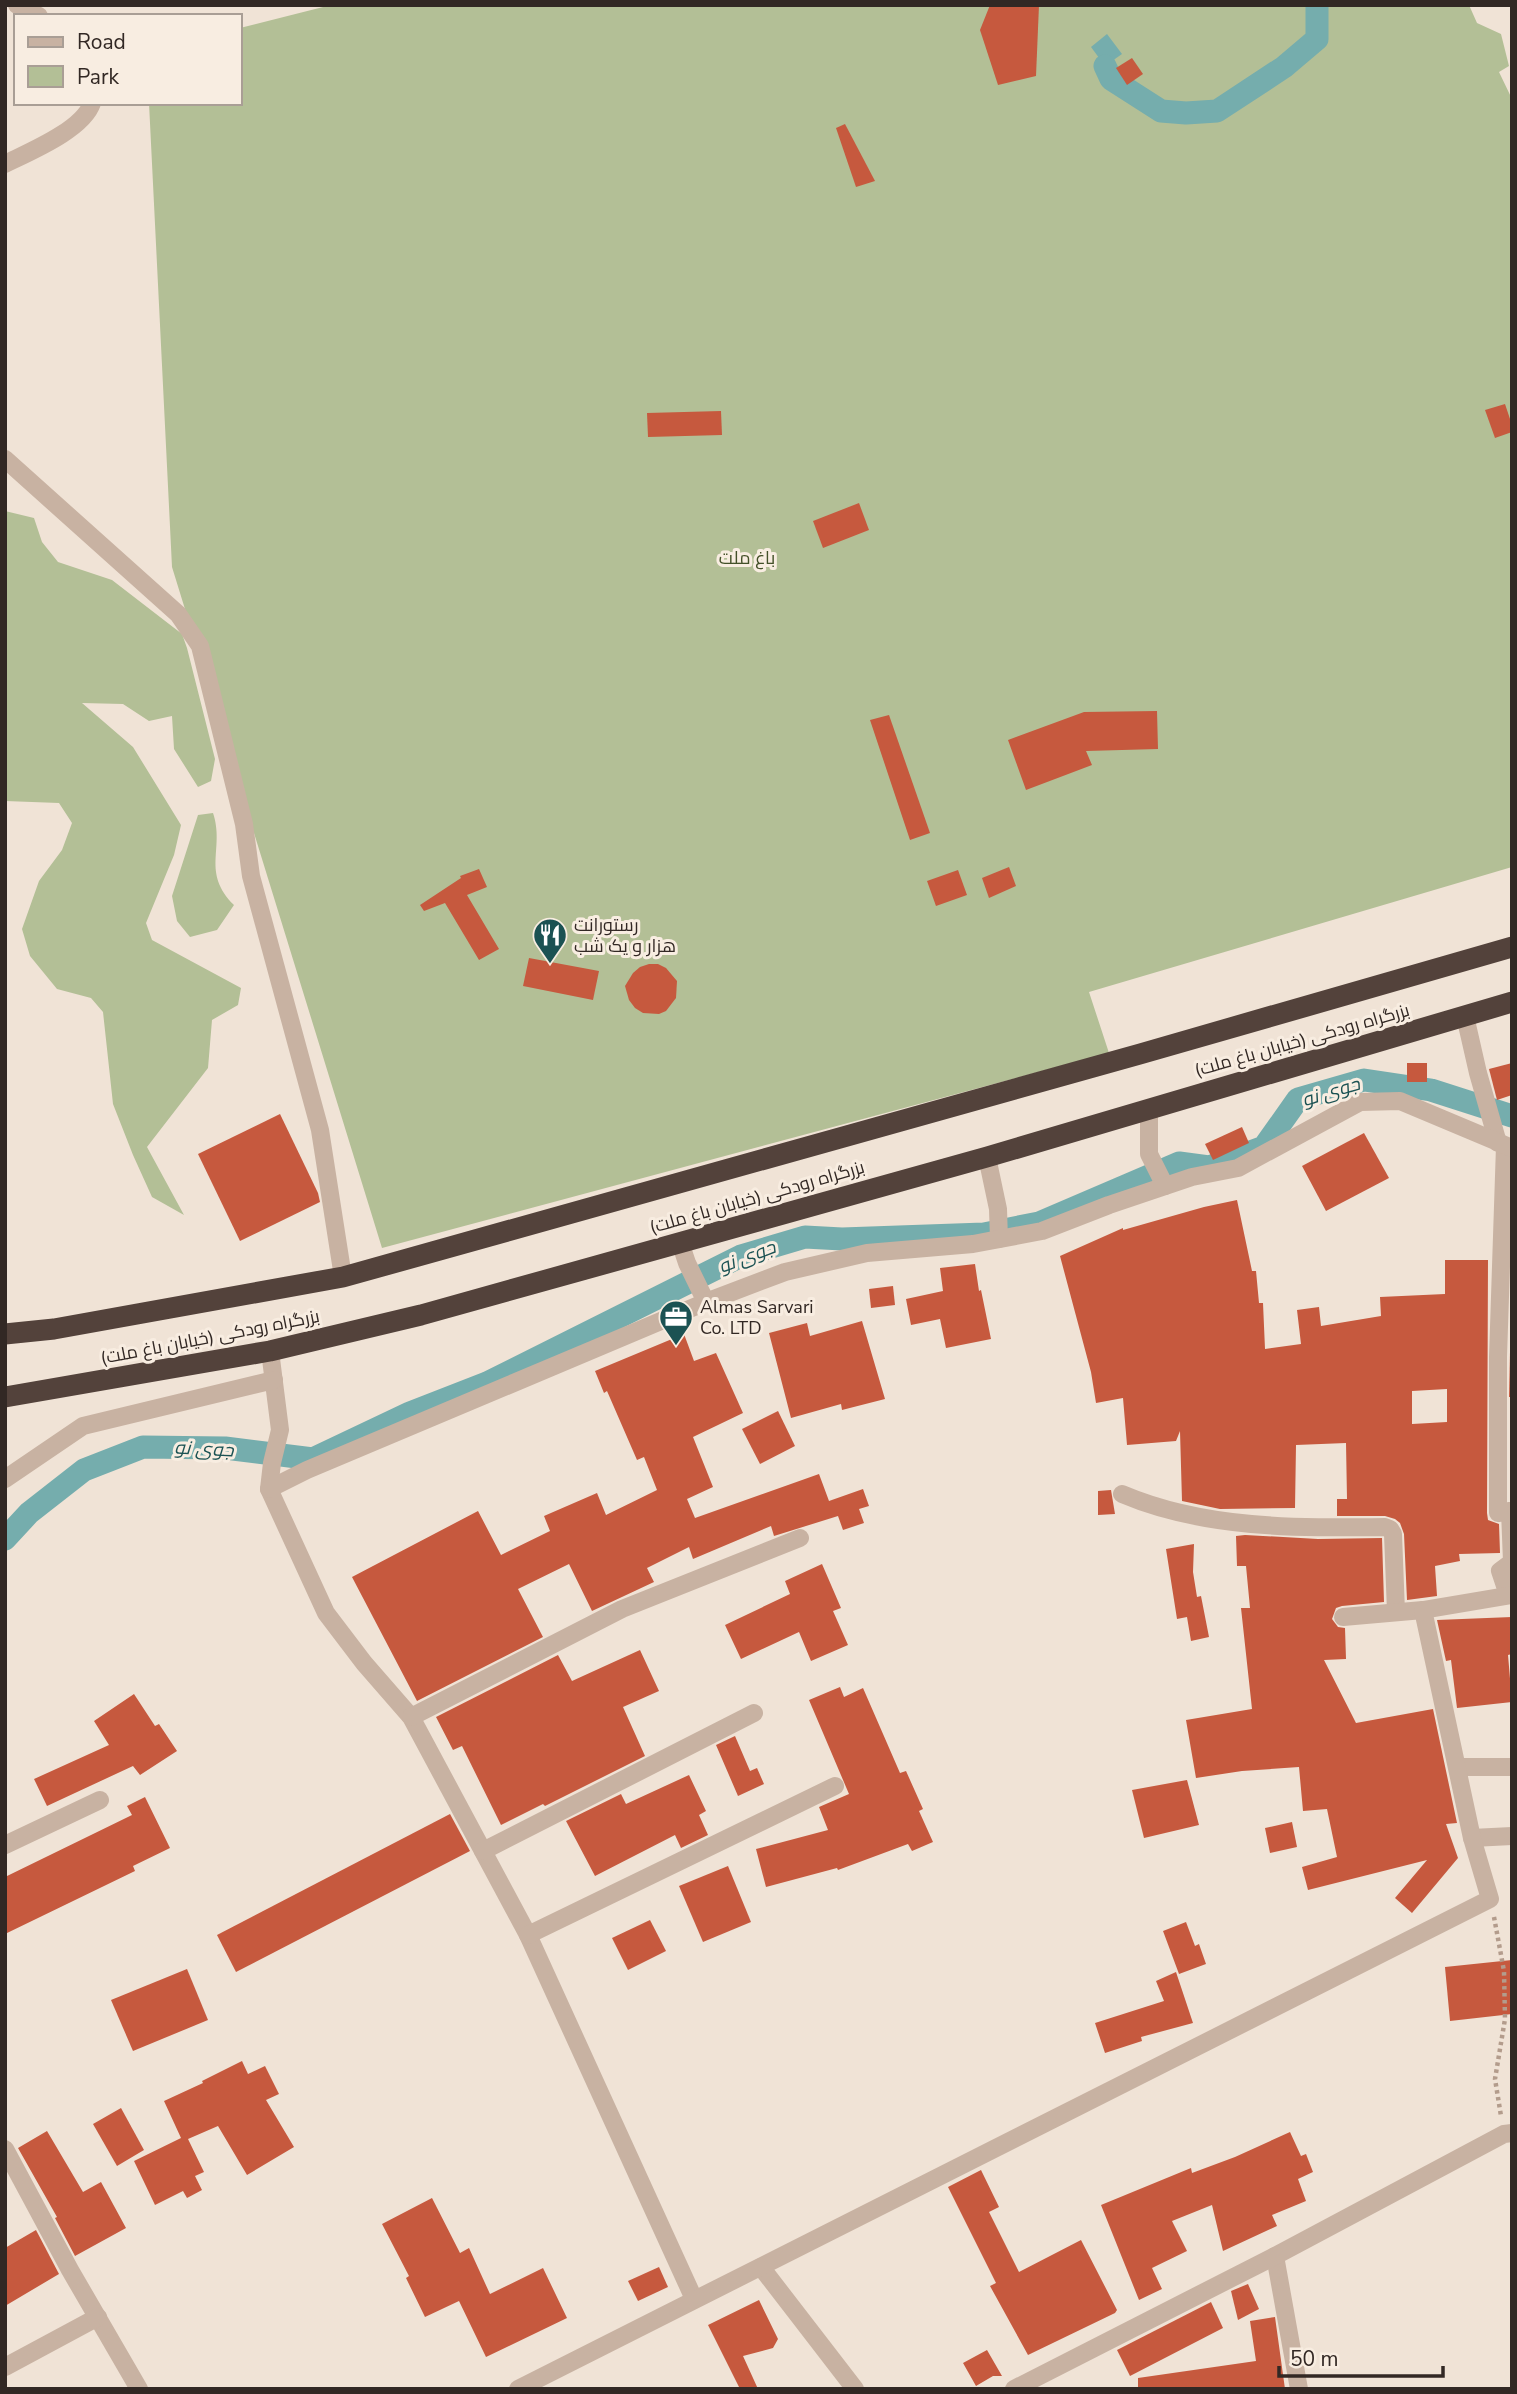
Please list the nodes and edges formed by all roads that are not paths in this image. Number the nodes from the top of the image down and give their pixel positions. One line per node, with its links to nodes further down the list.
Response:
1 (17, 5): 2 (street)
2 (36, 14)
3 (91, 105): 4 (street)
4 (5, 164)
5 (5, 458): 15 (street)
6 (1512, 947): 15 (highway, بزرگراه رودکی (خیابان باغ ملت))
7 (1512, 1002): 8 (highway, بزرگراه رودکی (خیابان باغ ملت))
8 (1465, 1016): 9 (highway, بزرگراه رودکی (خیابان باغ ملت)); 10 (street)
9 (1149, 1109): 11 (highway, بزرگراه رودکی (خیابان باغ ملت)); 12 (street)
10 (1505, 1145): 12 (street); 25 (street)
11 (987, 1157): 13 (street); 14 (highway, بزرگراه رودکی (خیابان باغ ملت))
12 (1162, 1180): 13 (street)
13 (999, 1237): 16 (street)
14 (680, 1242): 16 (street); 18 (highway, بزرگراه رودکی (خیابان باغ ملت))
15 (343, 1277): 17 (highway, بزرگراه رودکی (خیابان باغ ملت))
16 (702, 1295): 22 (street)
17 (5, 1334)
18 (270, 1350): 19 (street); 20 (highway, بزرگراه رودکی (خیابان باغ ملت))
19 (274, 1380): 21 (street); 22 (street)
20 (5, 1397)
21 (5, 1479)
22 (269, 1489): 30 (street)
23 (1122, 1494): 27 (street)
24 (800, 1538): 30 (street)
25 (1510, 1595): 26 (street)
26 (1423, 1610): 27 (street); 32 (street)
27 (1396, 1612): 28 (street)
28 (1343, 1616)
29 (754, 1713): 38 (street)
30 (411, 1717): 38 (street)
31 (1512, 1767): 32 (street)
32 (1458, 1768): 36 (street)
33 (835, 1786): 39 (street)
34 (100, 1800): 37 (street)
35 (1512, 1836): 36 (street)
36 (1472, 1838): 43 (street)
37 (5, 1845)
38 (483, 1851): 39 (street)
39 (528, 1934): 44 (street)
40 (1508, 2134): 42 (street)
41 (5, 2149): 45 (street)
42 (1275, 2256): 50 (street); 51 (street)
43 (761, 2267): 44 (street); 49 (street)
44 (694, 2299): 48 (street)
45 (98, 2317): 46 (street); 47 (street)
46 (5, 2367)
47 (139, 2389)
48 (518, 2389)
49 (855, 2389)
50 (1014, 2389)
51 (1298, 2389)

